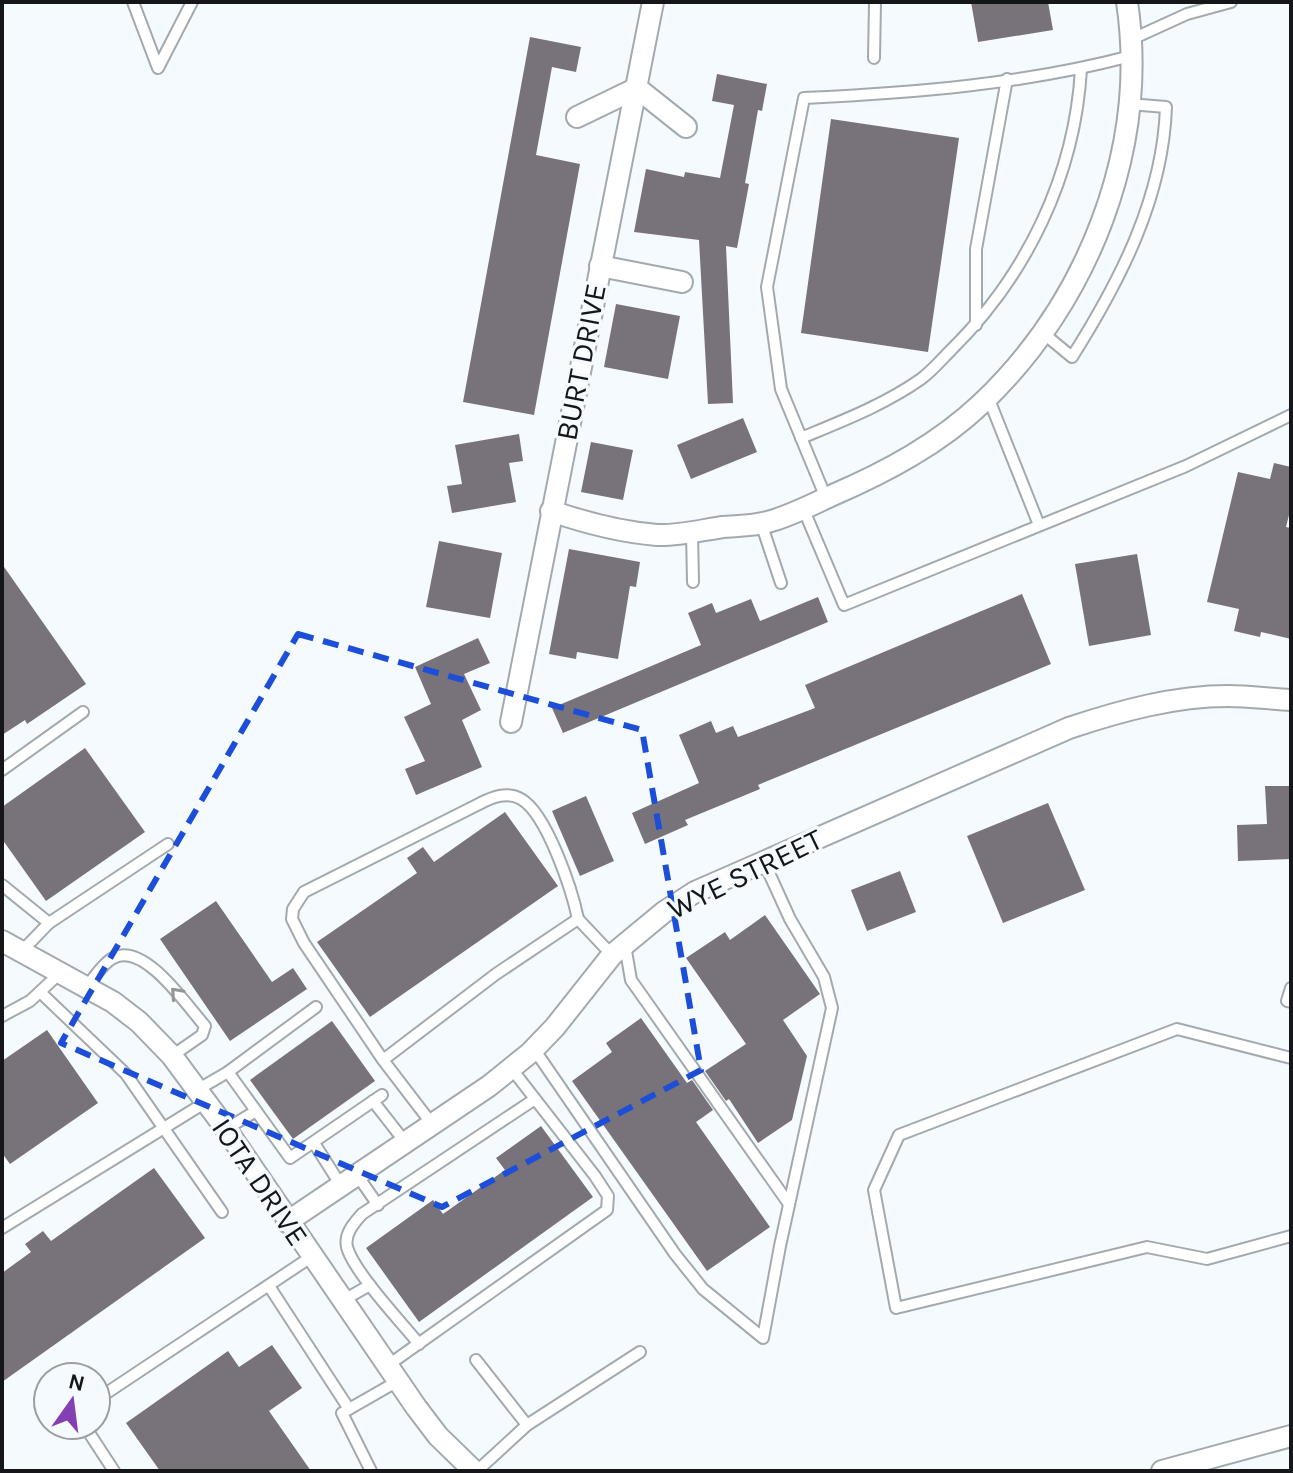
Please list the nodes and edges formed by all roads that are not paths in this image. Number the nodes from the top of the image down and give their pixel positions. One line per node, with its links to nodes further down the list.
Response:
1 (133, 2): 2 (lane)
2 (192, 2)
3 (653, 2): 11 (street, BURT DRIVE)
4 (875, 2): 8 (lane)
5 (1127, 2): 7 (street)
6 (1231, 2): 7 (lane)
7 (1131, 48): 9 (lane); 12 (street)
8 (874, 58)
9 (1081, 69): 10 (lane); 17 (lane)
10 (1007, 79): 17 (lane); 21 (lane)
11 (637, 88): 13 (street); 14 (street); 15 (street, BURT DRIVE)
12 (1129, 104): 18 (street); 18 (lane)
13 (577, 117)
14 (686, 127)
15 (600, 266): 16 (street); 24 (street, BURT DRIVE)
16 (682, 282)
17 (976, 325): 21 (lane)
18 (1043, 333): 19 (street)
19 (988, 397): 22 (street); 26 (lane)
20 (1291, 415): 26 (lane)
21 (801, 438): 22 (lane)
22 (826, 498): 23 (street)
23 (803, 508): 25 (street); 26 (lane)
24 (551, 511): 27 (street); 32 (street, BURT DRIVE)
25 (761, 523): 27 (street); 29 (lane)
26 (1039, 525)
27 (692, 531): 28 (lane)
28 (693, 582)
29 (781, 583)
30 (1291, 700): 35 (street, WYE STREET)
31 (83, 712): 33 (lane)
32 (511, 722)
33 (2, 770)
34 (168, 844): 38 (lane)
35 (764, 862): 40 (street, WYE STREET); 64 (lane)
36 (2, 885): 38 (lane)
37 (578, 919): 40 (lane); 52 (lane); 52 (lane)
38 (49, 923): 41 (lane)
39 (2, 941): 41 (street, IOTA DRIVE)
40 (618, 950): 49 (street, WYE STREET); 64 (lane)
41 (22, 951): 42 (street, IOTA DRIVE)
42 (62, 972): 43 (street, IOTA DRIVE); 45 (lane)
43 (87, 986): 50 (street, IOTA DRIVE); 50 (lane, one-way to 43)
44 (1291, 988): 46 (lane)
45 (40, 992): 48 (lane); 59 (lane)
46 (1291, 1002)
47 (316, 1007): 54 (lane)
48 (2, 1016)
49 (534, 1049): 53 (street, WYE STREET); 64 (lane)
50 (172, 1056): 55 (street, IOTA DRIVE)
51 (1291, 1058): 69 (lane)
52 (383, 1060): 58 (lane)
53 (511, 1068): 56 (lane); 58 (street, WYE STREET)
54 (228, 1072): 55 (lane); 57 (lane)
55 (202, 1096): 59 (lane); 60 (street, IOTA DRIVE)
56 (535, 1099): 65 (lane); 74 (lane)
57 (256, 1111): 60 (lane); 62 (lane)
58 (432, 1124): 61 (street, WYE STREET)
59 (164, 1128): 66 (lane); 68 (lane)
60 (226, 1129): 67 (street, IOTA DRIVE)
61 (405, 1142): 62 (lane); 63 (street, WYE STREET)
62 (314, 1143): 63 (lane)
63 (349, 1179): 65 (lane); 67 (street, WYE STREET)
64 (789, 1204)
65 (378, 1205): 71 (lane)
66 (222, 1212)
67 (287, 1222): 70 (street, IOTA DRIVE)
68 (2, 1228)
69 (1291, 1236)
70 (311, 1257): 72 (lane); 73 (street, IOTA DRIVE)
71 (370, 1285): 73 (lane); 74 (lane)
72 (269, 1286): 78 (lane); 79 (lane)
73 (342, 1301): 77 (street, IOTA DRIVE)
74 (419, 1344): 77 (lane)
75 (640, 1352): 80 (lane)
76 (476, 1360): 80 (lane)
77 (392, 1374): 79 (lane); 85 (street, IOTA DRIVE)
78 (112, 1389)
79 (349, 1409): 84 (lane)
80 (527, 1425): 85 (lane)
81 (1291, 1436): 86 (street)
82 (94, 1441): 83 (lane)
83 (114, 1471)
84 (371, 1471)
85 (475, 1471)
86 (1162, 1471)

